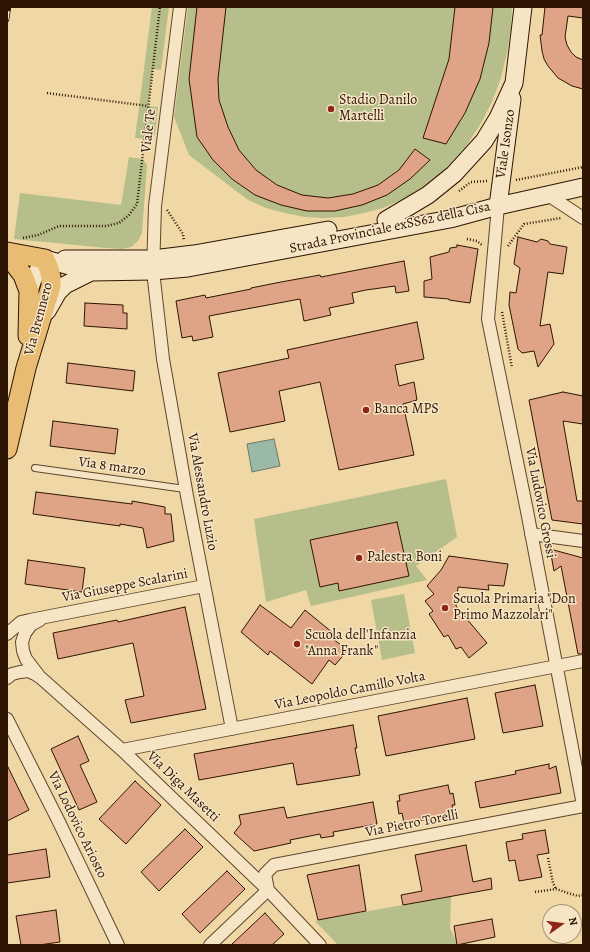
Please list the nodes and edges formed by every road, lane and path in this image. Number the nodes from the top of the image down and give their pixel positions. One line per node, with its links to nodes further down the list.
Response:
1 (160, 7): 6 (path)
2 (180, 7): 23 (street, Viale Te)
3 (523, 7): 4 (main road, Viale Isonzo)
4 (514, 83): 13 (main road, Viale Isonzo); 15 (main road, Viale Isonzo)
5 (47, 93): 6 (path)
6 (148, 106): 16 (path)
7 (583, 167): 8 (path)
8 (515, 180)
9 (494, 181): 11 (path)
10 (583, 187): 12 (main road)
11 (460, 191)
12 (548, 195): 13 (main road); 14 (street)
13 (498, 206): 15 (main road, Strada Provinciale exSS62 della Cisa); 23 (main road, Strada Provinciale exSS62 della Cisa); 32 (street, Via Ludovico Grossi)
14 (580, 217): 19 (path)
15 (386, 220): 23 (main road, Strada Provinciale exSS62 della Cisa)
16 (23, 238)
17 (468, 239): 18 (path)
18 (482, 246)
19 (507, 251)
20 (7, 252): 22 (main road)
21 (7, 257): 25 (main road, Via Brennero)
22 (45, 259): 23 (main road, Strada Provinciale exSS62 della Cisa); 24 (main road, Strada Provinciale exSS62 della Cisa); 25 (main road, Via Brennero); 27 (main road, Via Brennero)
23 (153, 265): 24 (main road, Strada Provinciale exSS62 della Cisa); 31 (street, Via Alessandro Luzio)
24 (91, 272): 27 (main road, Via Brennero)
25 (29, 291): 27 (main road, Via Brennero)
26 (501, 306): 28 (path)
27 (26, 368): 29 (main road, Via Brennero)
28 (514, 375)
29 (7, 449)
30 (35, 468): 31 (lane, Via 8 marzo)
31 (185, 489): 34 (street, Via Alessandro Luzio)
32 (531, 534): 33 (street); 38 (street, Via Ludovico Grossi)
33 (583, 541)
34 (204, 586): 35 (street, Via Giuseppe Scalarini); 42 (street, Via Alessandro Luzio)
35 (53, 615): 36 (street); 40 (street)
36 (7, 634)
37 (583, 661): 38 (street, Via Leopoldo Camillo Volta)
38 (556, 667): 42 (street, Via Leopoldo Camillo Volta); 44 (street, Via Ludovico Grossi)
39 (10, 676): 40 (street, Via Diga Masetti)
40 (41, 678): 43 (street, Via Diga Masetti)
41 (7, 719): 50 (street, Via Lodovico Ariosto)
42 (232, 729): 43 (street, Via Leopoldo Camillo Volta)
43 (122, 750): 47 (street, Via Diga Masetti)
44 (583, 806): 47 (street, Via Pietro Torelli)
45 (548, 858): 46 (path)
46 (556, 889): 48 (path); 49 (path)
47 (268, 890): 51 (street); 52 (street, Via Diga Masetti)
48 (535, 892)
49 (583, 895)
50 (118, 945)
51 (210, 945)
52 (320, 945)

